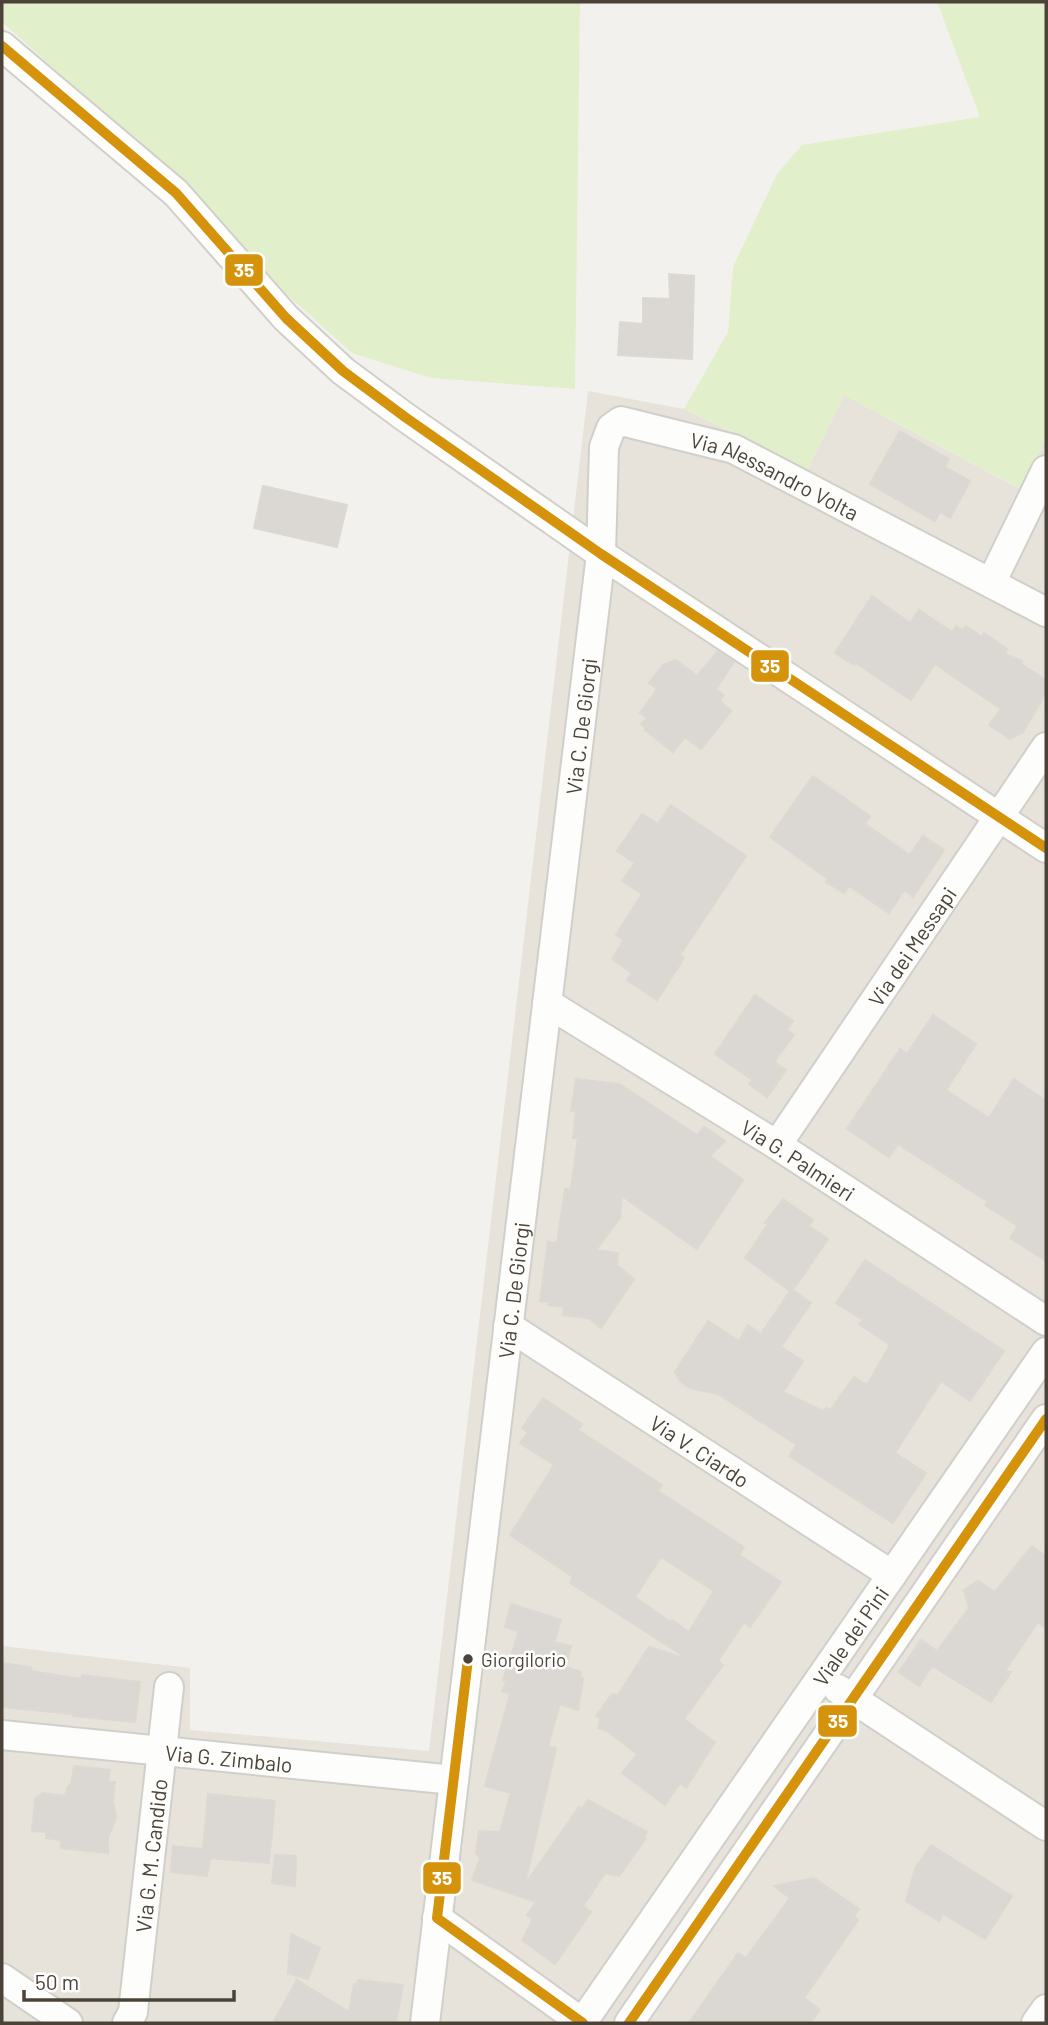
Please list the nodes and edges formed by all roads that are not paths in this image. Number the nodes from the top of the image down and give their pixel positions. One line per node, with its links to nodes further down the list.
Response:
1 (2, 46): 3 (street)
2 (1046, 470): 4 (street)
3 (601, 554): 4 (street, Via Alessandro Volta); 7 (street); 9 (street, Via C. De Giorgi)
4 (991, 583): 5 (street, Via Alessandro Volta)
5 (1046, 612)
6 (1046, 747): 7 (street, Via dei Messapi)
7 (999, 817): 8 (street); 10 (street, Via dei Messapi)
8 (1046, 848)
9 (547, 1003): 10 (street, Via G. Palmieri); 12 (street, Via C. De Giorgi)
10 (777, 1145): 11 (street, Via G. Palmieri)
11 (1046, 1321)
12 (508, 1326): 15 (street, Via V. Ciardo); 21 (street, Via C. De Giorgi)
13 (1046, 1352): 15 (street, Viale dei Pini)
14 (1046, 1419): 18 (street, Viale dei Pini)
15 (892, 1575): 16 (street, Viale dei Pini)
16 (821, 1677): 18 (street); 29 (street, Viale dei Pini)
17 (169, 1687): 20 (street, Via G. M. Candido)
18 (853, 1699): 22 (street); 30 (street, Viale dei Pini)
19 (2, 1734): 20 (street, Via G. Zimbalo)
20 (162, 1751): 21 (street, Via G. Zimbalo); 27 (street, Via G. M. Candido)
21 (454, 1780): 23 (street, Via C. De Giorgi)
22 (1046, 1826)
23 (437, 1918): 28 (street, Via C. De Giorgi); 29 (street)
24 (2, 1978): 26 (street)
25 (1046, 2009): 31 (street)
26 (68, 2023)
27 (127, 2023)
28 (425, 2023)
29 (582, 2023)
30 (629, 2023)
31 (1036, 2023)

